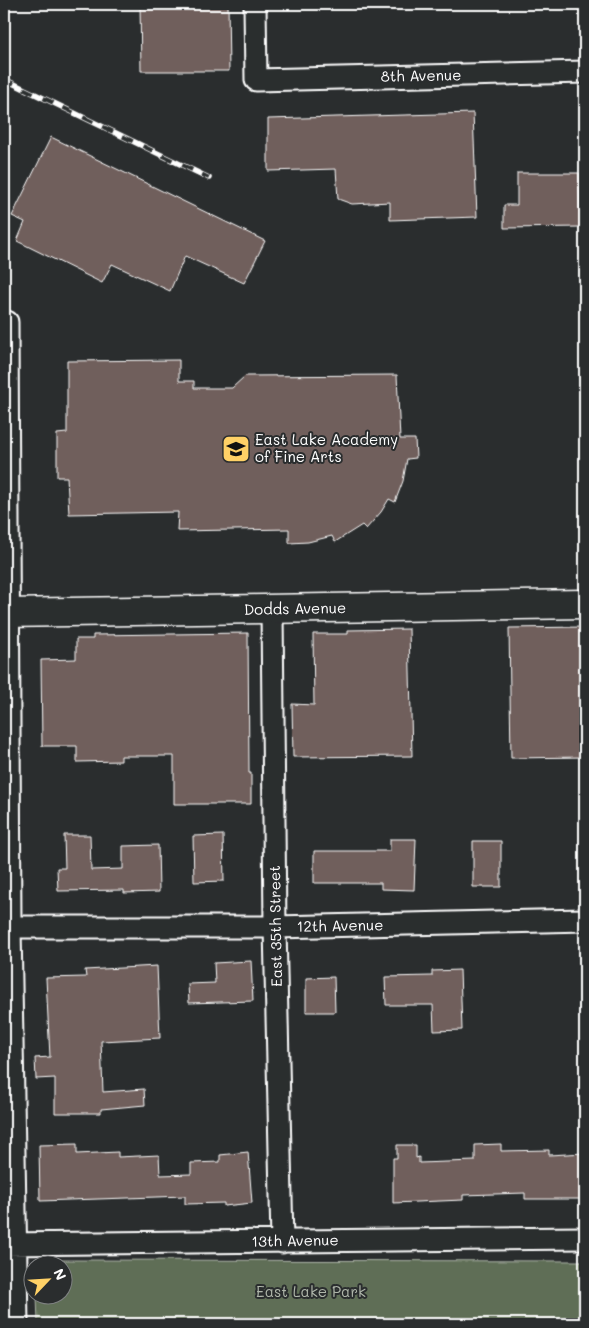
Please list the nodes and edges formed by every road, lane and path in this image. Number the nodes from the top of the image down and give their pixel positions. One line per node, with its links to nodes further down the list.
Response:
1 (255, 4): 2 (street, 8th Avenue)
2 (585, 72)
3 (7, 322): 6 (street)
4 (585, 604): 5 (street, Dodds Avenue)
5 (272, 610): 6 (street, Dodds Avenue); 9 (street, East 35th Street)
6 (6, 613): 8 (street)
7 (585, 920): 9 (street, 12th Avenue)
8 (7, 927): 9 (street, 12th Avenue); 12 (street)
9 (275, 927): 11 (street, East 35th Street)
10 (585, 1238): 11 (street, 13th Avenue)
11 (282, 1242): 12 (street, 13th Avenue)
12 (10, 1244): 13 (street)
13 (17, 1324)

